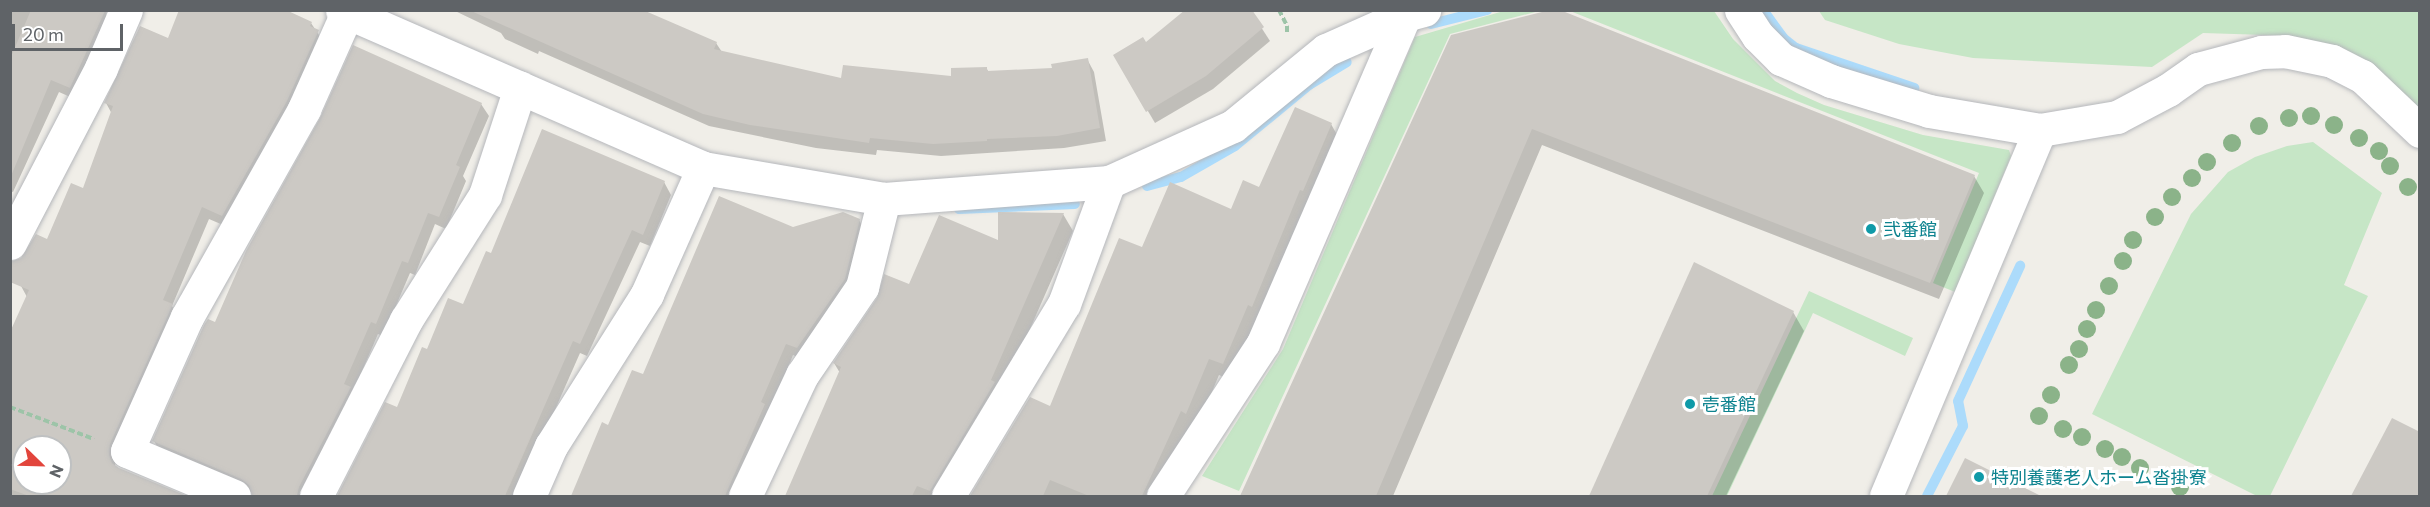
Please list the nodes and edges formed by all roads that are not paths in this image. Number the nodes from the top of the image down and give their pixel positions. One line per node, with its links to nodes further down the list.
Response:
1 (126, 10): 11 (street)
2 (1741, 10): 6 (street)
3 (345, 11): 5 (street); 12 (street)
4 (1415, 13): 9 (street); 17 (street)
5 (520, 88): 8 (street); 13 (street)
6 (2040, 130): 7 (street); 18 (street)
7 (2420, 130)
8 (703, 168): 10 (street); 14 (street)
9 (1109, 182): 10 (street); 16 (street)
10 (884, 199): 15 (street)
11 (10, 243)
12 (234, 496)
13 (316, 496)
14 (529, 496)
15 (745, 496)
16 (948, 496)
17 (1163, 496)
18 (1886, 496)

